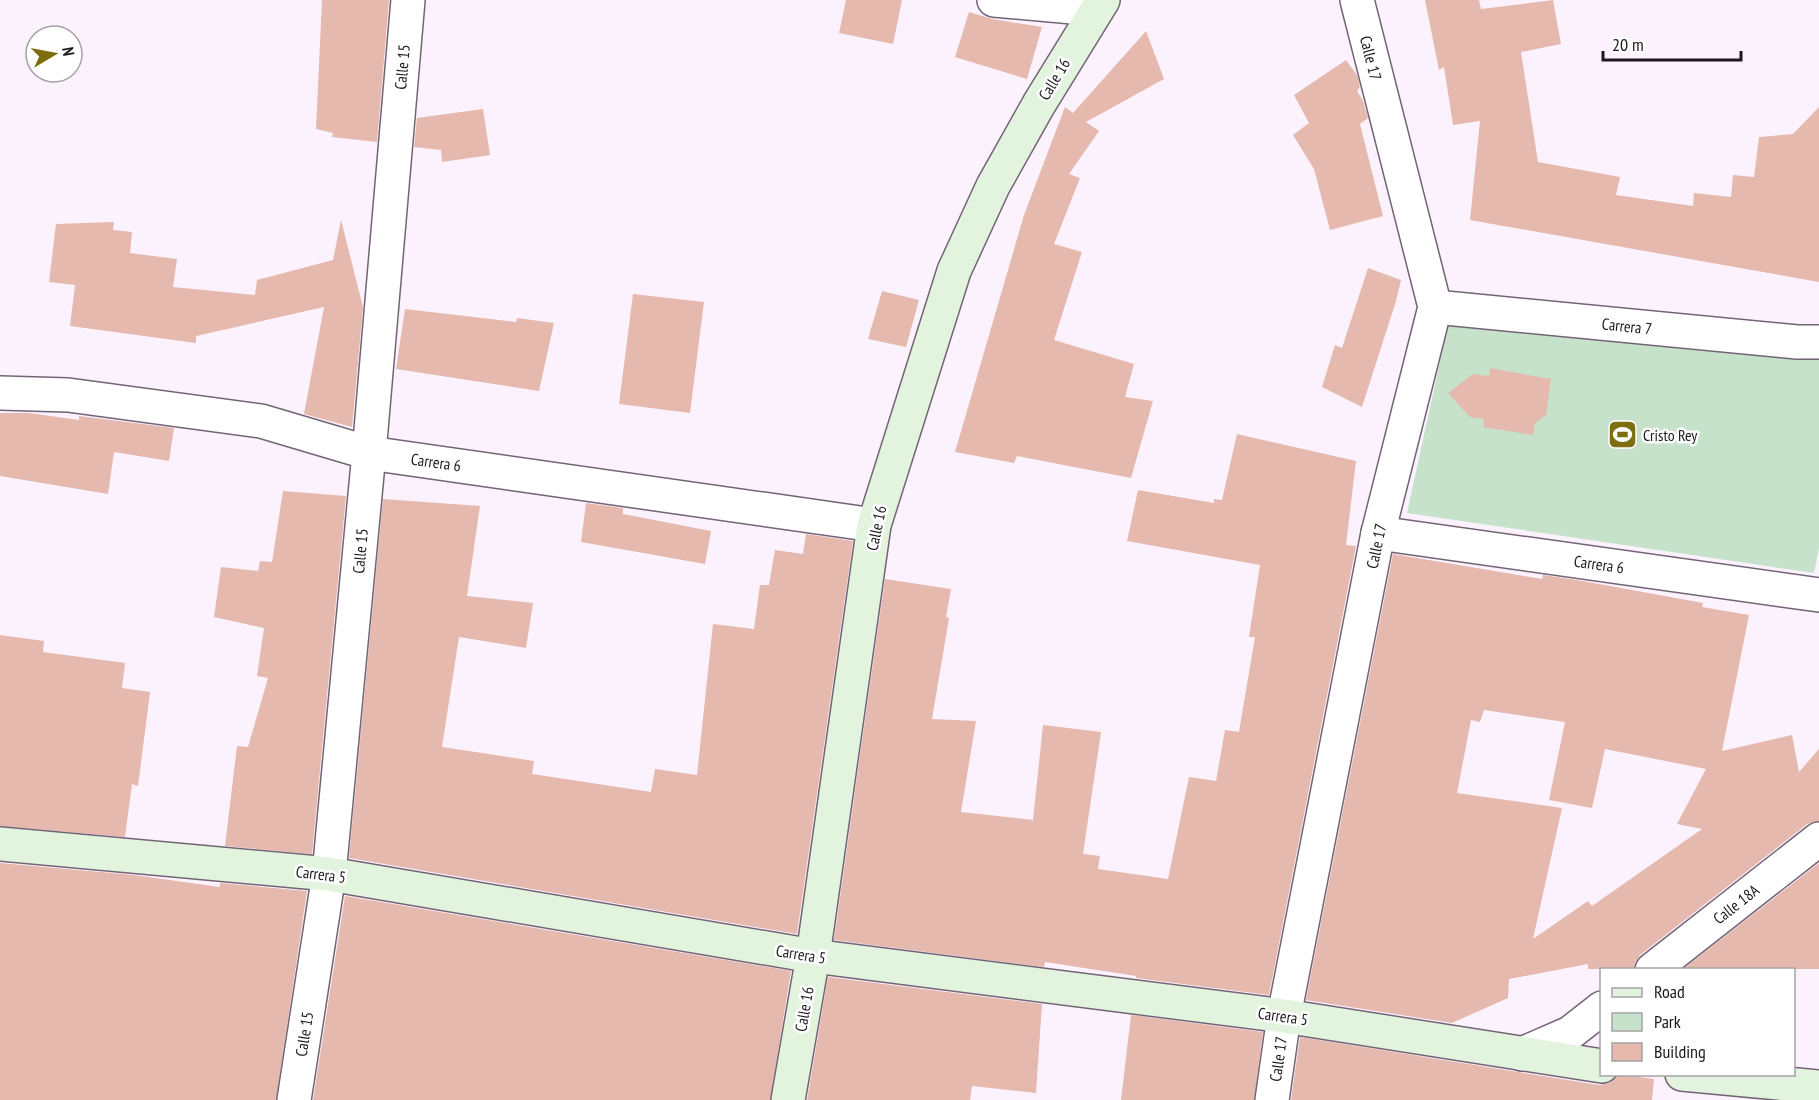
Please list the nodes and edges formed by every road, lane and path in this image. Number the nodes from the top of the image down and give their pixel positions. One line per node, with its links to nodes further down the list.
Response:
1 (408, 0): 8 (street, Calle 15)
2 (994, 0): 4 (street)
3 (1357, 0): 5 (street, Calle 17)
4 (1099, 5): 9 (street, Calle 16)
5 (1435, 307): 6 (street, Carrera 7); 10 (street, Calle 17)
6 (1819, 342)
7 (0, 393): 8 (street, Carrera 6)
8 (369, 453): 9 (street, Carrera 6); 14 (street, Calle 15)
9 (874, 525): 15 (street, Calle 16)
10 (1378, 532): 11 (street, Carrera 6); 18 (street, Calle 17)
11 (1819, 595)
12 (1819, 839): 16 (street, Calle 18A)
13 (0, 844): 14 (street, Carrera 5)
14 (329, 874): 15 (street, Carrera 5); 23 (street, Calle 15)
15 (813, 956): 18 (street, Carrera 5); 24 (street, Calle 16)
16 (1653, 968)
17 (1600, 1010): 19 (street)
18 (1284, 1016): 19 (street, Carrera 5); 25 (street, Calle 17)
19 (1522, 1054): 20 (street, Carrera 5)
20 (1600, 1066)
21 (1703, 1076): 22 (street)
22 (1819, 1087)
23 (294, 1100)
24 (788, 1100)
25 (1272, 1100)

